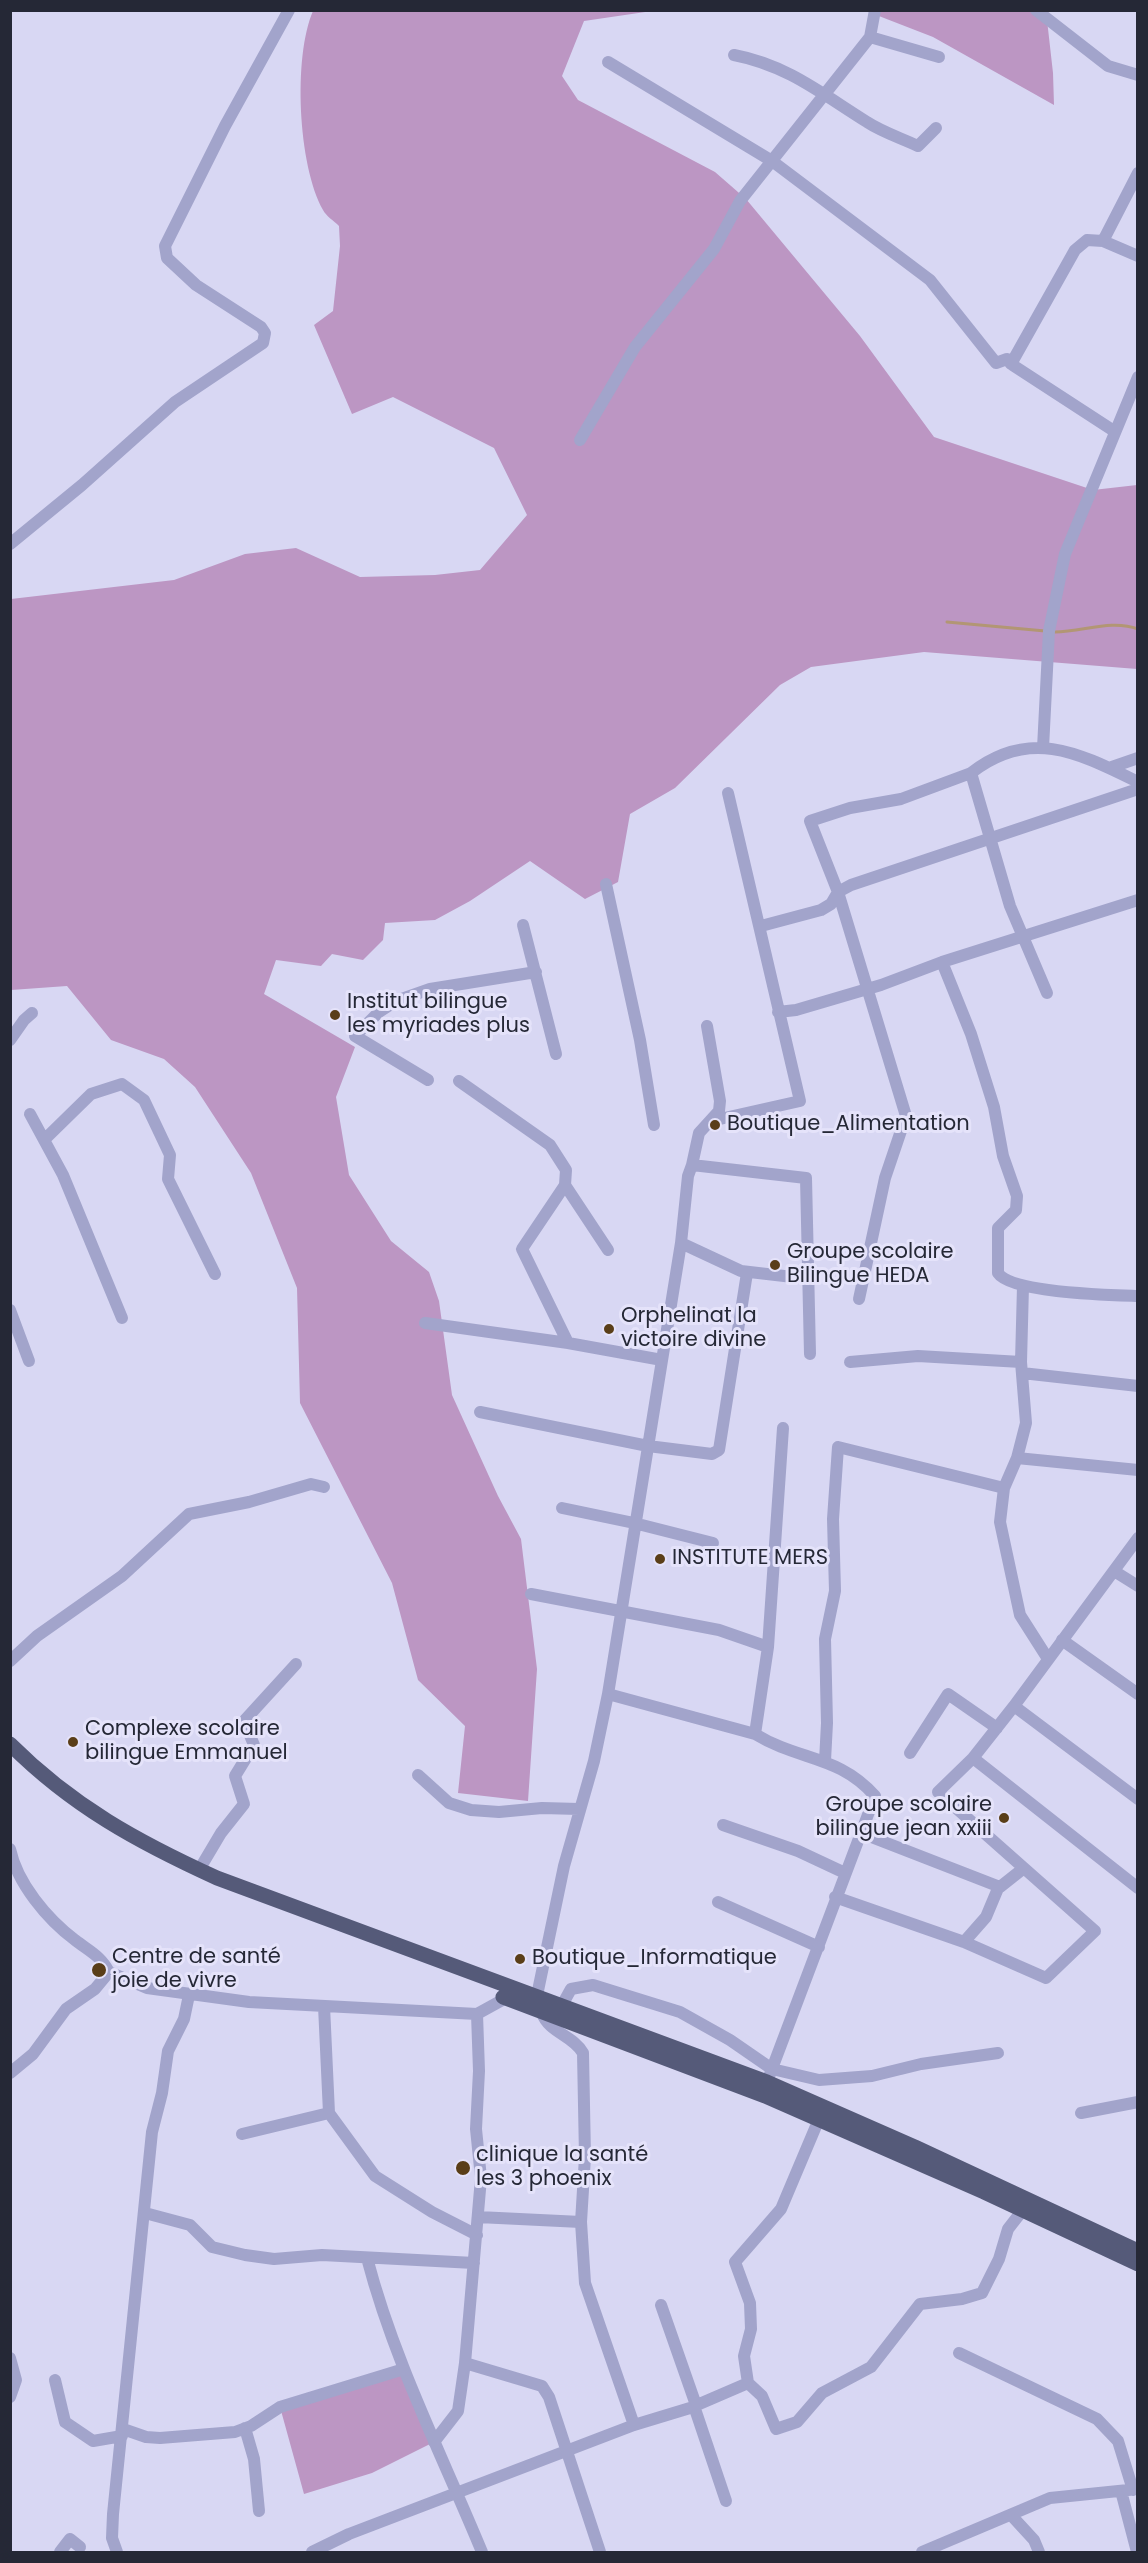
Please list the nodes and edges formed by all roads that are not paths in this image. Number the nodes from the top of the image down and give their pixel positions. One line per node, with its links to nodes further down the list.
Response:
1 (289, 10): 19 (street)
2 (874, 10): 4 (street)
3 (1036, 10): 8 (street)
4 (870, 37): 6 (street); 9 (street)
5 (735, 55): 9 (street)
6 (939, 57)
7 (608, 62): 11 (street)
8 (1136, 71)
9 (825, 94): 10 (street); 11 (street)
10 (936, 128)
11 (772, 161): 15 (street); 18 (street)
12 (1137, 173): 13 (street)
13 (1103, 241): 14 (street); 15 (street)
14 (1137, 256)
15 (1011, 364): 17 (street)
16 (1137, 377): 17 (street)
17 (1114, 431): 20 (street)
18 (580, 440)
19 (10, 544)
20 (1043, 748): 22 (street); 23 (street)
21 (1137, 758): 22 (street)
22 (1109, 768): 24 (street)
23 (971, 773): 27 (street); 29 (street)
24 (1137, 782)
25 (1137, 789): 27 (street)
26 (728, 793): 32 (street)
27 (989, 838): 29 (street); 33 (street)
28 (606, 884): 47 (street)
29 (838, 892): 32 (street); 36 (street)
30 (1137, 900): 33 (street)
31 (522, 925): 35 (street)
32 (761, 926): 38 (street)
33 (1022, 936): 34 (street); 37 (street)
34 (942, 962): 36 (street); 56 (street)
35 (536, 972): 42 (street); 43 (street)
36 (868, 988): 38 (street); 58 (street)
37 (1047, 993)
38 (778, 1012): 46 (street)
39 (32, 1013): 41 (street)
40 (707, 1026): 46 (street)
41 (10, 1040)
42 (556, 1054)
43 (428, 1080)
44 (459, 1081): 50 (street)
45 (30, 1114): 48 (street)
46 (711, 1121): 49 (street)
47 (654, 1125)
48 (44, 1140): 54 (street); 60 (street)
49 (693, 1165): 51 (street); 55 (street)
50 (565, 1185): 52 (street); 62 (street)
51 (681, 1243): 53 (street); 64 (street)
52 (608, 1250)
53 (747, 1273): 55 (street); 71 (street)
54 (215, 1274)
55 (810, 1279): 63 (street)
56 (1023, 1286): 57 (street); 67 (street)
57 (1137, 1296)
58 (859, 1299)
59 (10, 1310): 65 (street)
60 (122, 1318)
61 (425, 1323): 62 (street)
62 (568, 1342): 64 (street)
63 (810, 1354)
64 (662, 1360): 71 (street)
65 (29, 1361)
66 (850, 1362): 67 (street)
67 (1021, 1367): 68 (street); 72 (street)
68 (1137, 1386)
69 (480, 1412): 71 (street)
70 (783, 1428): 85 (street)
71 (648, 1446): 77 (street)
72 (1017, 1458): 73 (street); 75 (street)
73 (1137, 1470)
74 (324, 1487): 87 (street)
75 (1004, 1488): 86 (street); 98 (street)
76 (562, 1508): 77 (street)
77 (634, 1523): 79 (street); 83 (street)
78 (1137, 1538): 80 (street)
79 (713, 1543)
80 (1114, 1571): 81 (street); 84 (street)
81 (1137, 1586)
82 (531, 1594): 83 (street)
83 (620, 1610): 85 (street); 89 (street)
84 (1062, 1641): 86 (street); 90 (street)
85 (768, 1647): 93 (street)
86 (1048, 1659): 91 (street)
87 (10, 1661)
88 (296, 1664): 106 (street)
89 (608, 1694): 93 (street); 101 (street)
90 (1137, 1694)
91 (1014, 1706): 92 (street); 100 (street)
92 (997, 1728): 95 (street); 97 (street)
93 (755, 1734): 98 (street)
94 (10, 1744): 106 (main road)
95 (910, 1754)
96 (10, 1757): 116 (main road)
97 (973, 1758): 105 (street); 109 (street)
98 (825, 1761): 103 (street)
99 (418, 1775): 101 (street)
100 (1137, 1798)
101 (579, 1809): 118 (street)
102 (723, 1825): 107 (street)
103 (861, 1833): 107 (street); 108 (street)
104 (11, 1850): 114 (street)
105 (1024, 1868): 108 (street); 112 (street)
106 (199, 1870): 118 (main road)
107 (845, 1872): 110 (street)
108 (999, 1886): 112 (street)
109 (1137, 1888)
110 (835, 1897): 112 (street); 113 (street)
111 (718, 1902): 113 (street)
112 (964, 1942)
113 (819, 1947): 123 (street)
114 (109, 1972): 115 (street); 122 (street)
115 (189, 1995): 117 (street); 130 (street)
116 (506, 1998): 118 (main road); 120 (street)
117 (324, 2006): 120 (street); 125 (street)
118 (538, 2007): 119 (main road); 127 (main road); 132 (street)
119 (561, 2007): 123 (main road); 123 (street)
120 (477, 2014): 131 (street)
121 (998, 2053): 123 (street)
122 (10, 2073)
123 (769, 2076): 134 (main road)
124 (1137, 2102): 126 (street)
125 (328, 2113): 128 (street); 133 (street)
126 (1081, 2113)
127 (819, 2120): 129 (main road); 144 (street)
128 (242, 2134)
129 (1022, 2211): 137 (main road); 144 (street)
130 (145, 2213): 135 (street); 149 (street)
131 (478, 2217): 132 (street); 133 (street)
132 (581, 2222): 147 (street)
133 (477, 2235): 136 (street)
134 (1137, 2251)
135 (368, 2258): 136 (street); 142 (street)
136 (474, 2263): 141 (street)
137 (1137, 2264)
138 (661, 2305): 146 (street)
139 (959, 2353): 152 (street)
140 (10, 2358): 145 (street)
141 (465, 2363): 150 (street); 151 (street)
142 (404, 2369): 148 (street); 150 (street)
143 (55, 2380): 149 (street)
144 (748, 2383): 146 (street)
145 (10, 2397)
146 (695, 2406): 147 (street); 154 (street)
147 (634, 2426): 151 (street)
148 (245, 2428): 149 (street); 155 (street)
149 (123, 2432): 159 (street)
150 (434, 2442): 153 (street)
151 (566, 2453): 153 (street); 162 (street)
152 (1131, 2490): 156 (street); 165 (street)
153 (456, 2494): 160 (street); 161 (street)
154 (726, 2501)
155 (259, 2511)
156 (1011, 2515): 163 (street); 164 (street)
157 (81, 2547): 158 (street)
158 (60, 2553)
159 (117, 2553)
160 (312, 2553)
161 (482, 2553)
162 (600, 2553)
163 (922, 2553)
164 (1039, 2553)
165 (1137, 2553)

